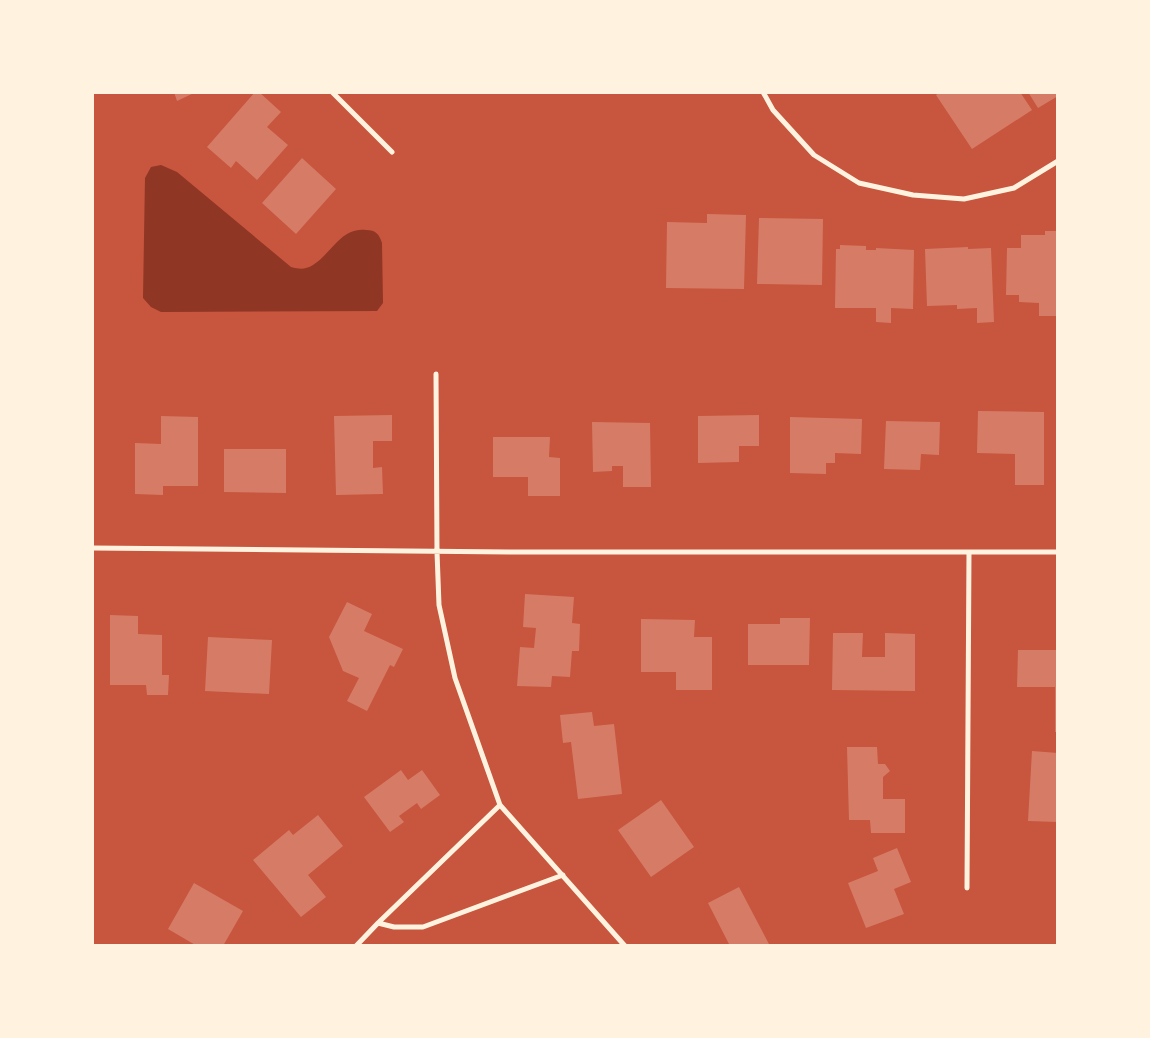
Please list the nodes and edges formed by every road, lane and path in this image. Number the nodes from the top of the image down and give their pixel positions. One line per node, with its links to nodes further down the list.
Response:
1 (332, 92): 3 (street)
2 (763, 92): 4 (street)
3 (392, 152)
4 (1058, 161)
5 (436, 374): 7 (street)
6 (92, 548): 7 (street)
7 (437, 552): 8 (street); 10 (street)
8 (969, 552): 9 (street); 12 (street)
9 (1058, 552)
10 (500, 805): 11 (street); 13 (street)
11 (563, 875): 13 (street); 15 (street)
12 (967, 888)
13 (378, 923): 14 (street)
14 (356, 946)
15 (625, 946)

